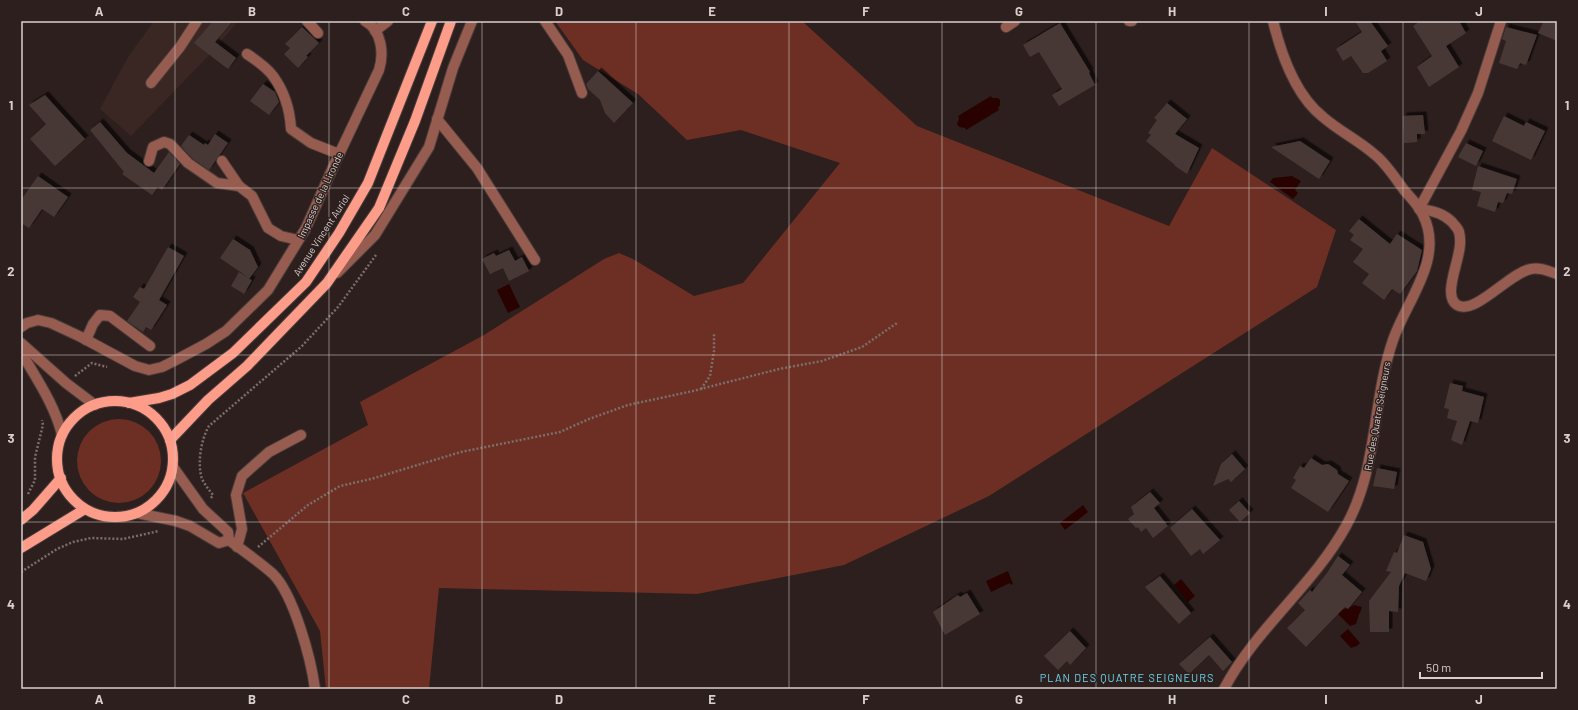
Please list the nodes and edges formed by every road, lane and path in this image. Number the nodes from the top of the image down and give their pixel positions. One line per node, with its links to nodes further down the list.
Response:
1 (197, 21): 18 (street)
2 (307, 21): 16 (street)
3 (364, 21): 15 (street)
4 (388, 21): 15 (street)
5 (432, 21): 40 (main road, Avenue Vincent Auriol)
6 (451, 21): 29 (main road)
7 (472, 21): 20 (street)
8 (545, 21): 19 (street)
9 (1015, 21): 14 (street)
10 (1129, 21): 11 (street)
11 (1132, 21)
12 (1273, 21): 25 (street, Rue des Quatre Seigneurs)
13 (1501, 21): 25 (street)
14 (1006, 27)
15 (375, 31): 21 (street, Impasse de la Lironde)
16 (318, 32)
17 (247, 54): 21 (street)
18 (151, 83)
19 (582, 93)
20 (437, 119): 27 (street); 29 (street)
21 (339, 154): 26 (street, Impasse de la Lironde)
22 (149, 161): 24 (street)
23 (222, 161): 24 (street)
24 (239, 186): 26 (street)
25 (1419, 208): 28 (street); 58 (street, Rue des Quatre Seigneurs)
26 (298, 240): 33 (street, Impasse de la Lironde)
27 (535, 260)
28 (1557, 274)
29 (327, 283): 45 (main road)
30 (897, 323): 39 (path)
31 (21, 327): 33 (street, Impasse de la Lironde)
32 (714, 333): 39 (path)
33 (86, 340): 35 (street)
34 (21, 343): 41 (street)
35 (150, 346)
36 (21, 352): 43 (street)
37 (112, 369): 38 (path)
38 (72, 379)
39 (701, 389): 55 (path)
40 (129, 403): 41 (main road); 45 (main road)
41 (95, 404): 43 (main road)
42 (42, 414): 48 (path)
43 (62, 435): 47 (main road)
44 (301, 435): 53 (street)
45 (170, 440): 46 (main road)
46 (173, 467): 50 (main road); 53 (street)
47 (61, 478): 49 (main road); 51 (main road)
48 (26, 496)
49 (85, 509): 50 (main road); 54 (main road)
50 (137, 513): 53 (street)
51 (21, 520)
52 (161, 531): 56 (path)
53 (233, 544): 55 (street)
54 (21, 548)
55 (250, 556): 57 (street)
56 (21, 572)
57 (316, 689)
58 (1224, 689)

